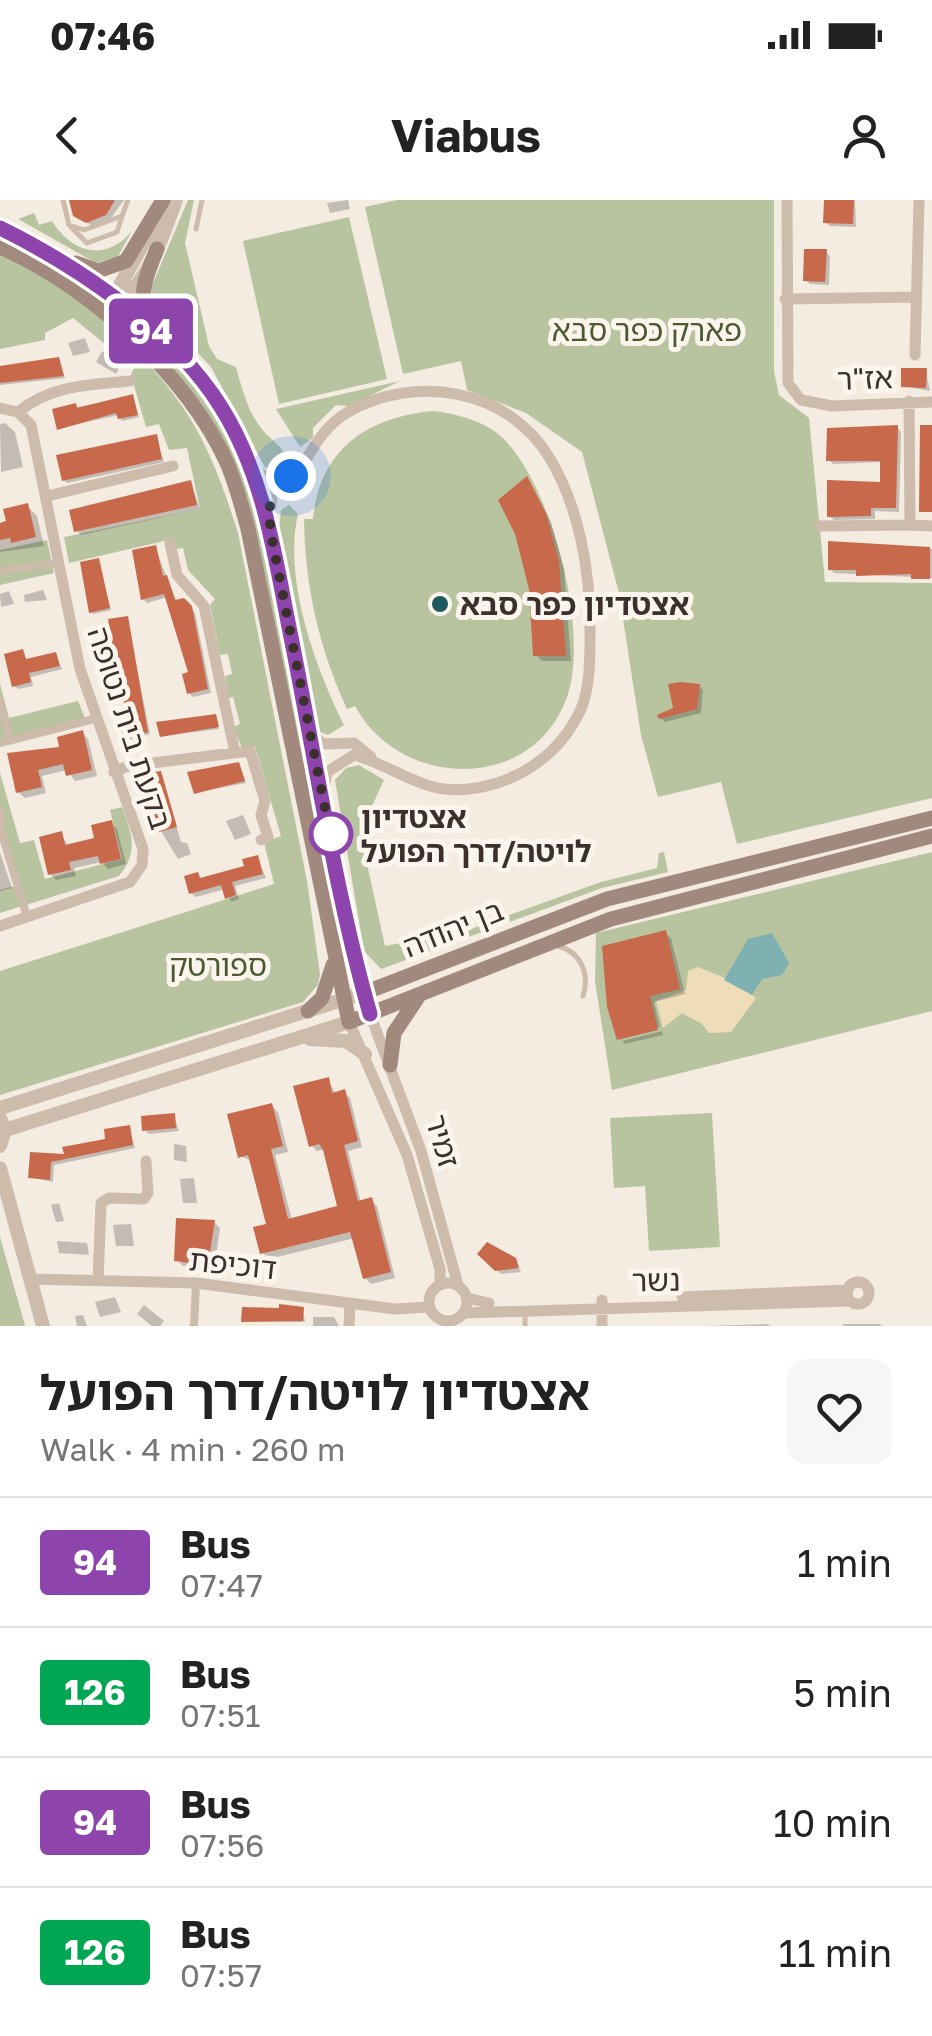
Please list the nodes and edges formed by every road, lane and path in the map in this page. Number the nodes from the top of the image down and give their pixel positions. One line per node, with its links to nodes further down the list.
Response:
1 (63, 200): 9 (lane)
2 (128, 200): 8 (lane)
3 (164, 200): 12 (main road); 17 (street)
4 (176, 200): 14 (street)
5 (202, 200): 11 (lane)
6 (787, 200): 16 (street)
7 (919, 200): 15 (street)
8 (122, 216): 9 (lane); 9 (lane)
9 (70, 225)
10 (0, 228): 12 (main road)
11 (196, 229)
12 (34, 245): 17 (main road)
13 (0, 247): 17 (main road)
14 (157, 249): 17 (street); 19 (main road)
15 (916, 297): 16 (street); 18 (street)
16 (786, 299): 21 (street, אז"ר)
17 (111, 307): 19 (main road); 53 (main road)
18 (914, 355)
19 (201, 379): 26 (main road)
20 (130, 381): 24 (street)
21 (910, 401): 22 (street, אז"ר); 29 (street)
22 (932, 402)
23 (2, 408): 24 (street)
24 (18, 412): 28 (street, בקעת בית נטופה)
25 (173, 466): 28 (street)
26 (252, 469): 27 (street); 32 (main road)
27 (298, 472): 32 (street); 42 (street)
28 (46, 496): 34 (street, בקעת בית נטופה)
29 (910, 525): 30 (street); 31 (street)
30 (820, 526)
31 (932, 526)
32 (270, 529): 38 (main road)
33 (170, 543): 41 (street)
34 (58, 562): 35 (street); 37 (street, בקעת בית נטופה)
35 (0, 571)
36 (0, 701): 39 (street)
37 (94, 719): 39 (street); 43 (street, בקעת בית נטופה)
38 (310, 731): 42 (street); 44 (main road)
39 (10, 740): 40 (street)
40 (0, 743)
41 (235, 753): 43 (street); 48 (street)
42 (373, 761): 44 (street)
43 (114, 772): 49 (street, בקעת בית נטופה)
44 (325, 805): 52 (main road)
45 (0, 810): 49 (street)
46 (932, 818): 54 (main road, בן יהודה)
47 (932, 836): 51 (main road, בן יהודה)
48 (261, 840)
49 (28, 918): 50 (street, בקעת בית נטופה)
50 (0, 926)
51 (530, 949): 55 (main road, בן יהודה); 57 (lane)
52 (356, 960): 54 (main road); 56 (main road)
53 (334, 962): 58 (main road); 59 (main road)
54 (414, 974): 56 (main road, בן יהודה)
55 (424, 992): 60 (main road, בן יהודה); 64 (main road)
56 (364, 994): 58 (street, בן יהודה); 60 (main road)
57 (582, 996)
58 (343, 1001): 59 (street, בן יהודה); 61 (main road)
59 (308, 1011): 65 (street, בן יהודה)
60 (370, 1014): 61 (main road, בן יהודה); 64 (street, זמיר)
61 (349, 1022): 62 (street, בן יהודה); 63 (street, זמיר)
62 (289, 1040): 63 (street); 66 (street, בן יהודה)
63 (364, 1054): 75 (street, זמיר)
64 (390, 1065): 76 (street, זמיר)
65 (0, 1108)
66 (2, 1124): 67 (street)
67 (0, 1146)
68 (146, 1162): 73 (street)
69 (0, 1168): 71 (street)
70 (0, 1186): 71 (street)
71 (7, 1202): 72 (street)
72 (30, 1279): 73 (street, דוכיפת); 85 (street)
73 (98, 1281): 74 (street, דוכיפת)
74 (196, 1284): 79 (street, דוכיפת); 86 (street)
75 (440, 1285): 76 (street); 81 (street)
76 (458, 1285): 78 (street)
77 (849, 1296): 80 (street, נשר)
78 (467, 1298): 80 (street, נשר); 83 (street)
79 (350, 1304): 81 (street, דוכיפת); 87 (street)
80 (602, 1304): 82 (street, נשר); 89 (street)
81 (429, 1307): 84 (street)
82 (524, 1308): 83 (street, נשר); 88 (lane)
83 (459, 1320): 84 (street)
84 (440, 1322)
85 (43, 1326)
86 (194, 1326)
87 (349, 1326)
88 (525, 1326)
89 (602, 1326)

